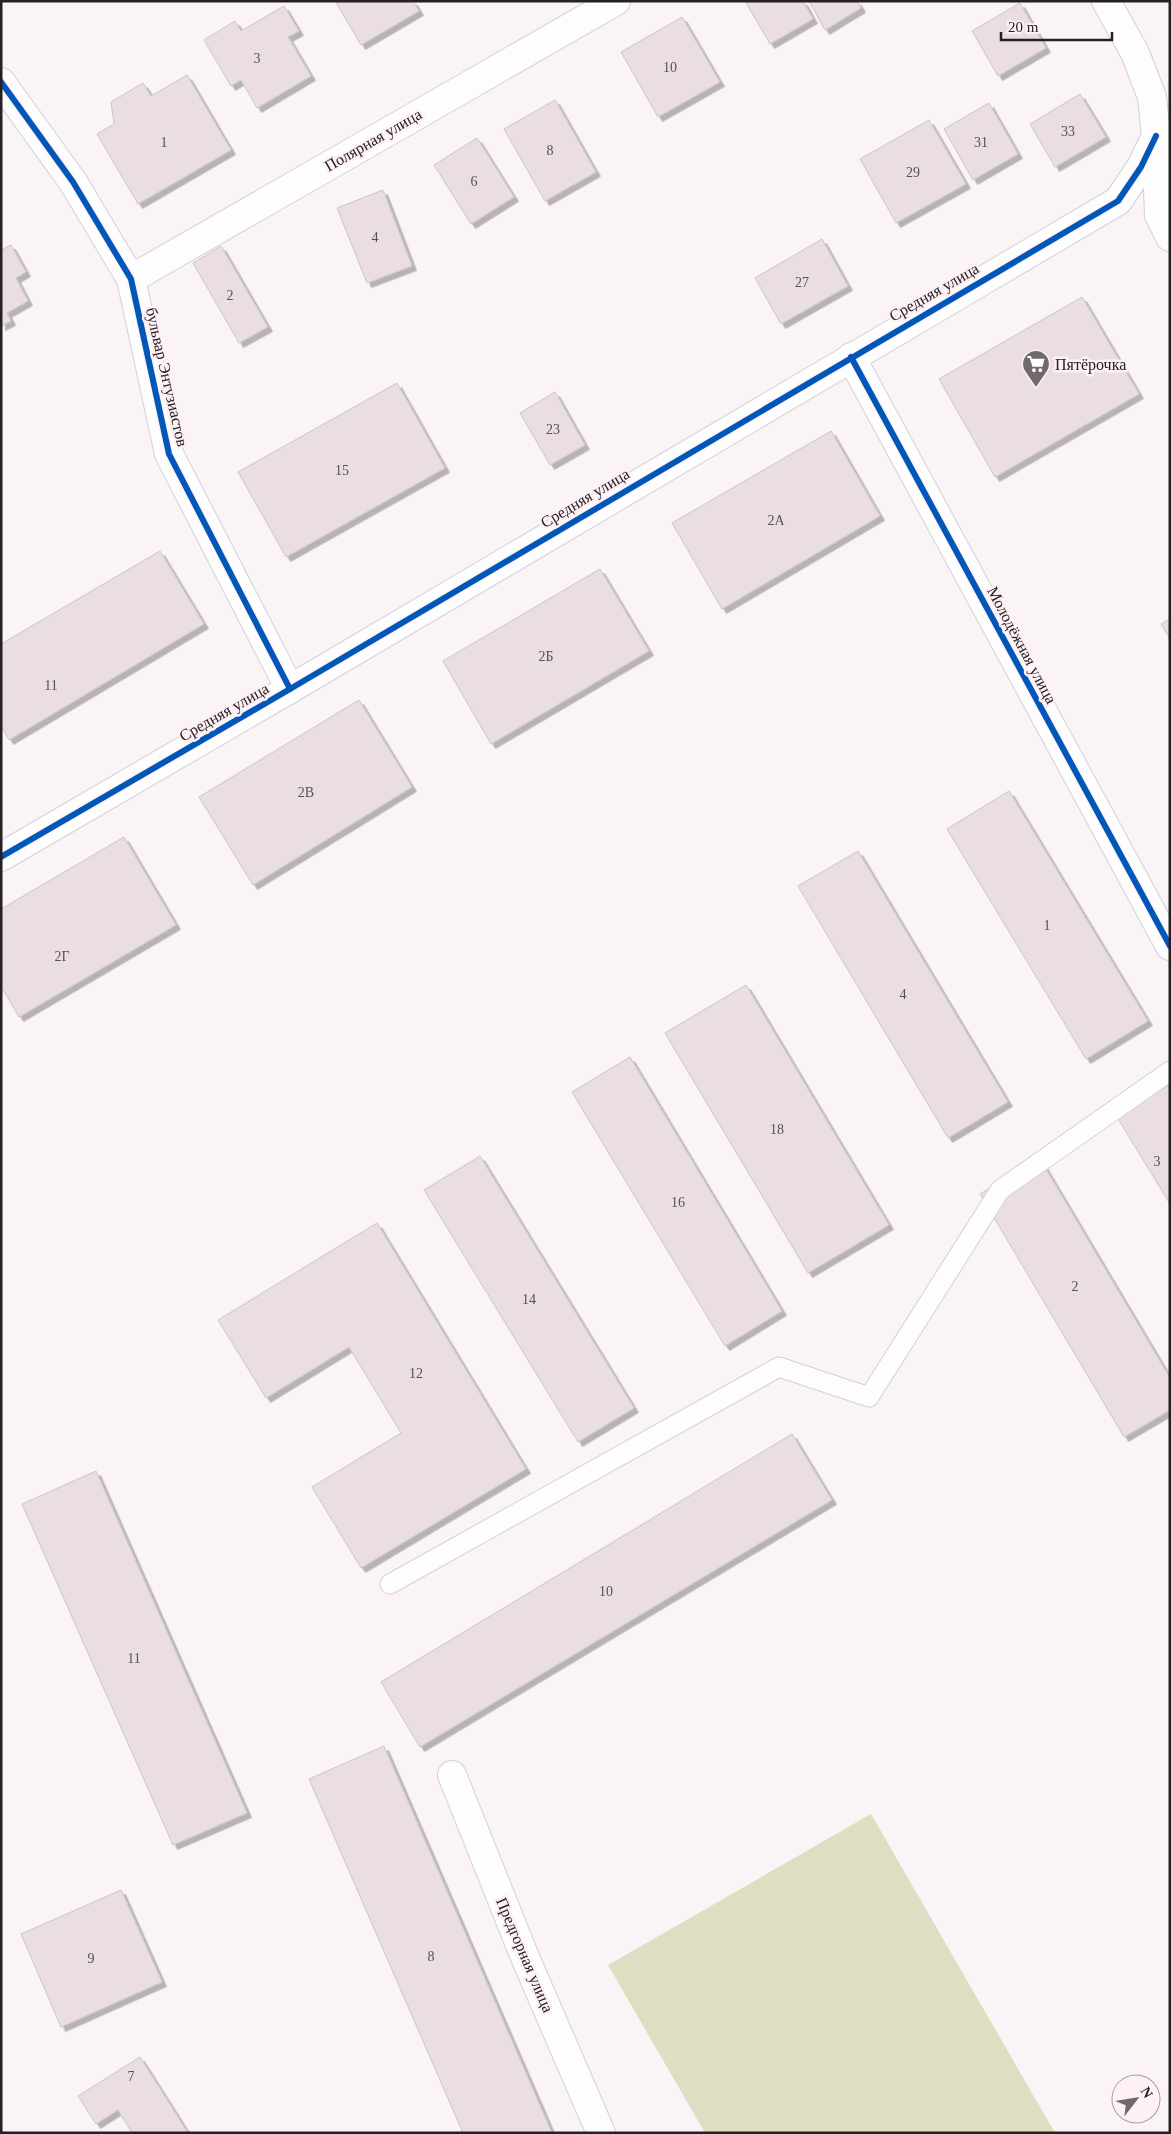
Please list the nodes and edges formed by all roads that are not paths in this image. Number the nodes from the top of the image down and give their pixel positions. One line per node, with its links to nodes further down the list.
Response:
1 (616, 1): 6 (street, Полярная улица)
2 (1106, 1): 4 (street)
3 (1, 82): 6 (street, бульвар Энтузиастов)
4 (1163, 136): 5 (street); 7 (street, Средняя улица)
5 (1170, 237)
6 (131, 279): 8 (street, бульвар Энтузиастов)
7 (851, 357): 8 (street, Средняя улица); 10 (street, Молодёжная улица)
8 (290, 689): 9 (street, Средняя улица)
9 (1, 857)
10 (1170, 946)
11 (1170, 1071): 12 (lane)
12 (390, 1584)
13 (452, 1775): 14 (street, Предгорная улица)
14 (601, 2133)

